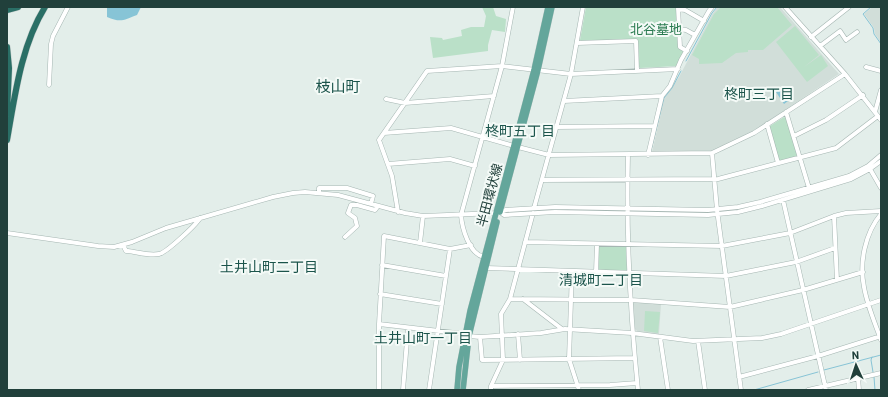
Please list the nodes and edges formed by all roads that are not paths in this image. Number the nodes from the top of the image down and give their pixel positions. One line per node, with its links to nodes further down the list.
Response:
1 (18, 7): 12 (highway)
2 (45, 7): 47 (highway)
3 (68, 7): 30 (street)
4 (513, 7): 22 (street)
5 (548, 7): 24 (main road, 半田環状線)
6 (552, 7): 24 (main road, 半田環状線)
7 (583, 7): 18 (street)
8 (712, 7): 13 (street)
9 (849, 7): 17 (street)
10 (678, 8): 13 (street); 14 (street)
11 (788, 8): 17 (street)
12 (7, 10)
13 (704, 20): 16 (street)
14 (679, 29): 16 (street); 21 (street)
15 (857, 32): 19 (street)
16 (696, 35): 21 (street)
17 (811, 37): 19 (street)
18 (577, 44): 26 (street); 28 (street)
19 (820, 46): 29 (street)
20 (7, 47): 39 (highway)
21 (687, 51): 25 (street)
22 (502, 66): 24 (street); 33 (street); 37 (street)
23 (866, 67): 27 (street)
24 (536, 70): 28 (street); 48 (main road, 半田環状線)
25 (678, 70): 26 (street); 34 (street)
26 (637, 71): 28 (street)
27 (881, 71)
28 (571, 74): 36 (street)
29 (845, 74): 32 (street); 38 (street)
30 (49, 85)
31 (881, 90): 40 (street)
32 (863, 95): 40 (street); 45 (street)
33 (494, 96): 37 (street); 46 (street)
34 (662, 96): 36 (street); 42 (street)
35 (386, 99): 37 (street)
36 (564, 101): 43 (street)
37 (405, 102): 44 (street)
38 (786, 112): 41 (street); 45 (street)
39 (7, 113)
40 (878, 116): 54 (street)
41 (767, 124): 49 (street); 56 (street)
42 (655, 126): 43 (street); 52 (street)
43 (556, 128): 50 (street)
44 (384, 133): 46 (street); 57 (street)
45 (794, 136): 54 (street)
46 (483, 137): 48 (street); 58 (street)
47 (7, 140)
48 (516, 146): 50 (street); 73 (main road, 半田環状線)
49 (712, 154): 52 (street); 62 (street)
50 (549, 155): 51 (street); 60 (street)
51 (628, 155): 52 (street); 61 (street)
52 (648, 155)
53 (881, 155): 63 (street)
54 (800, 158): 56 (street); 63 (street)
55 (881, 161): 59 (street)
56 (778, 163): 62 (street)
57 (388, 164): 58 (street); 71 (street)
58 (475, 166): 75 (street)
59 (870, 170): 64 (street); 66 (street)
60 (542, 180): 61 (street); 70 (street)
61 (627, 180): 62 (street); 69 (street)
62 (715, 180): 72 (street)
63 (809, 188): 72 (street)
64 (881, 188)
65 (319, 192): 67 (street); 67 (street); 78 (street)
66 (783, 200): 72 (street); 80 (street)
67 (371, 204): 68 (street)
68 (378, 206): 71 (street); 81 (street)
69 (627, 210): 70 (street); 72 (street); 85 (street)
70 (534, 211): 73 (street); 82 (street)
71 (398, 212): 76 (street)
72 (717, 212): 88 (street)
73 (498, 213): 75 (street); 91 (main road, 半田環状線); 94 (main road, 半田環状線)
74 (881, 213): 77 (street); 98 (street)
75 (462, 215): 76 (street); 87 (street)
76 (423, 216): 83 (street)
77 (834, 216): 80 (street); 89 (street)
78 (200, 218): 86 (street); 86 (street)
79 (7, 233): 86 (street)
80 (790, 233): 88 (street); 92 (street)
81 (345, 237)
82 (525, 242): 84 (street); 95 (street)
83 (420, 243): 90 (street); 93 (street)
84 (597, 244): 85 (street); 97 (street)
85 (628, 244): 88 (street); 99 (street)
86 (122, 245)
87 (471, 245): 90 (street); 91 (street)
88 (722, 246): 101 (street)
89 (835, 248): 92 (street); 102 (street)
90 (450, 249): 100 (street)
91 (484, 257): 121 (main road, 半田環状線)
92 (796, 262): 101 (street); 103 (street)
93 (382, 265): 100 (street); 104 (street)
94 (486, 268): 95 (street); 121 (main road, 半田環状線)
95 (518, 269): 96 (street); 105 (street)
96 (572, 271): 97 (street); 107 (street)
97 (596, 272): 99 (street)
98 (863, 272): 102 (street); 111 (street)
99 (630, 273): 101 (street); 108 (street)
100 (446, 276): 110 (street)
101 (726, 276): 112 (street)
102 (837, 280): 103 (street)
103 (803, 290): 112 (street); 114 (street)
104 (380, 294): 110 (street); 113 (street)
105 (510, 299): 106 (street); 122 (street)
106 (522, 299): 107 (street); 116 (street)
107 (571, 299): 108 (street); 117 (street)
108 (631, 300): 112 (street); 119 (street)
109 (881, 300): 111 (street)
110 (442, 304): 118 (street)
111 (869, 304): 114 (street); 125 (street)
112 (730, 307): 126 (street)
113 (379, 324): 115 (street); 141 (street)
114 (811, 324): 126 (street); 128 (street)
115 (408, 328): 118 (street); 142 (street)
116 (562, 329): 117 (street); 120 (street)
117 (570, 330): 119 (street); 130 (street)
118 (438, 331): 121 (street); 143 (street)
119 (632, 333): 124 (street); 129 (street)
120 (518, 334): 122 (street); 132 (street)
121 (467, 335): 123 (street); 144 (main road, 半田環状線); 145 (main road, 半田環状線)
122 (502, 336): 123 (street); 131 (street)
123 (480, 337): 131 (street)
124 (660, 337): 127 (street); 147 (street)
125 (881, 338): 128 (street)
126 (734, 340): 127 (street); 134 (street)
127 (698, 341): 148 (street)
128 (818, 356): 134 (street); 140 (street)
129 (635, 358): 130 (street); 136 (street)
130 (569, 359): 132 (street); 138 (street)
131 (503, 360): 132 (street); 137 (street)
132 (520, 360)
133 (881, 373): 135 (street)
134 (739, 377): 149 (street)
135 (858, 378): 140 (street); 151 (street)
136 (637, 383): 139 (street); 146 (street)
137 (491, 388): 138 (street)
138 (579, 388): 139 (street)
139 (610, 388)
140 (825, 388): 150 (street)
141 (379, 390)
142 (403, 390)
143 (429, 390)
144 (457, 390)
145 (463, 390)
146 (638, 390)
147 (668, 390)
148 (705, 390)
149 (741, 390)
150 (808, 390)
151 (859, 390)

